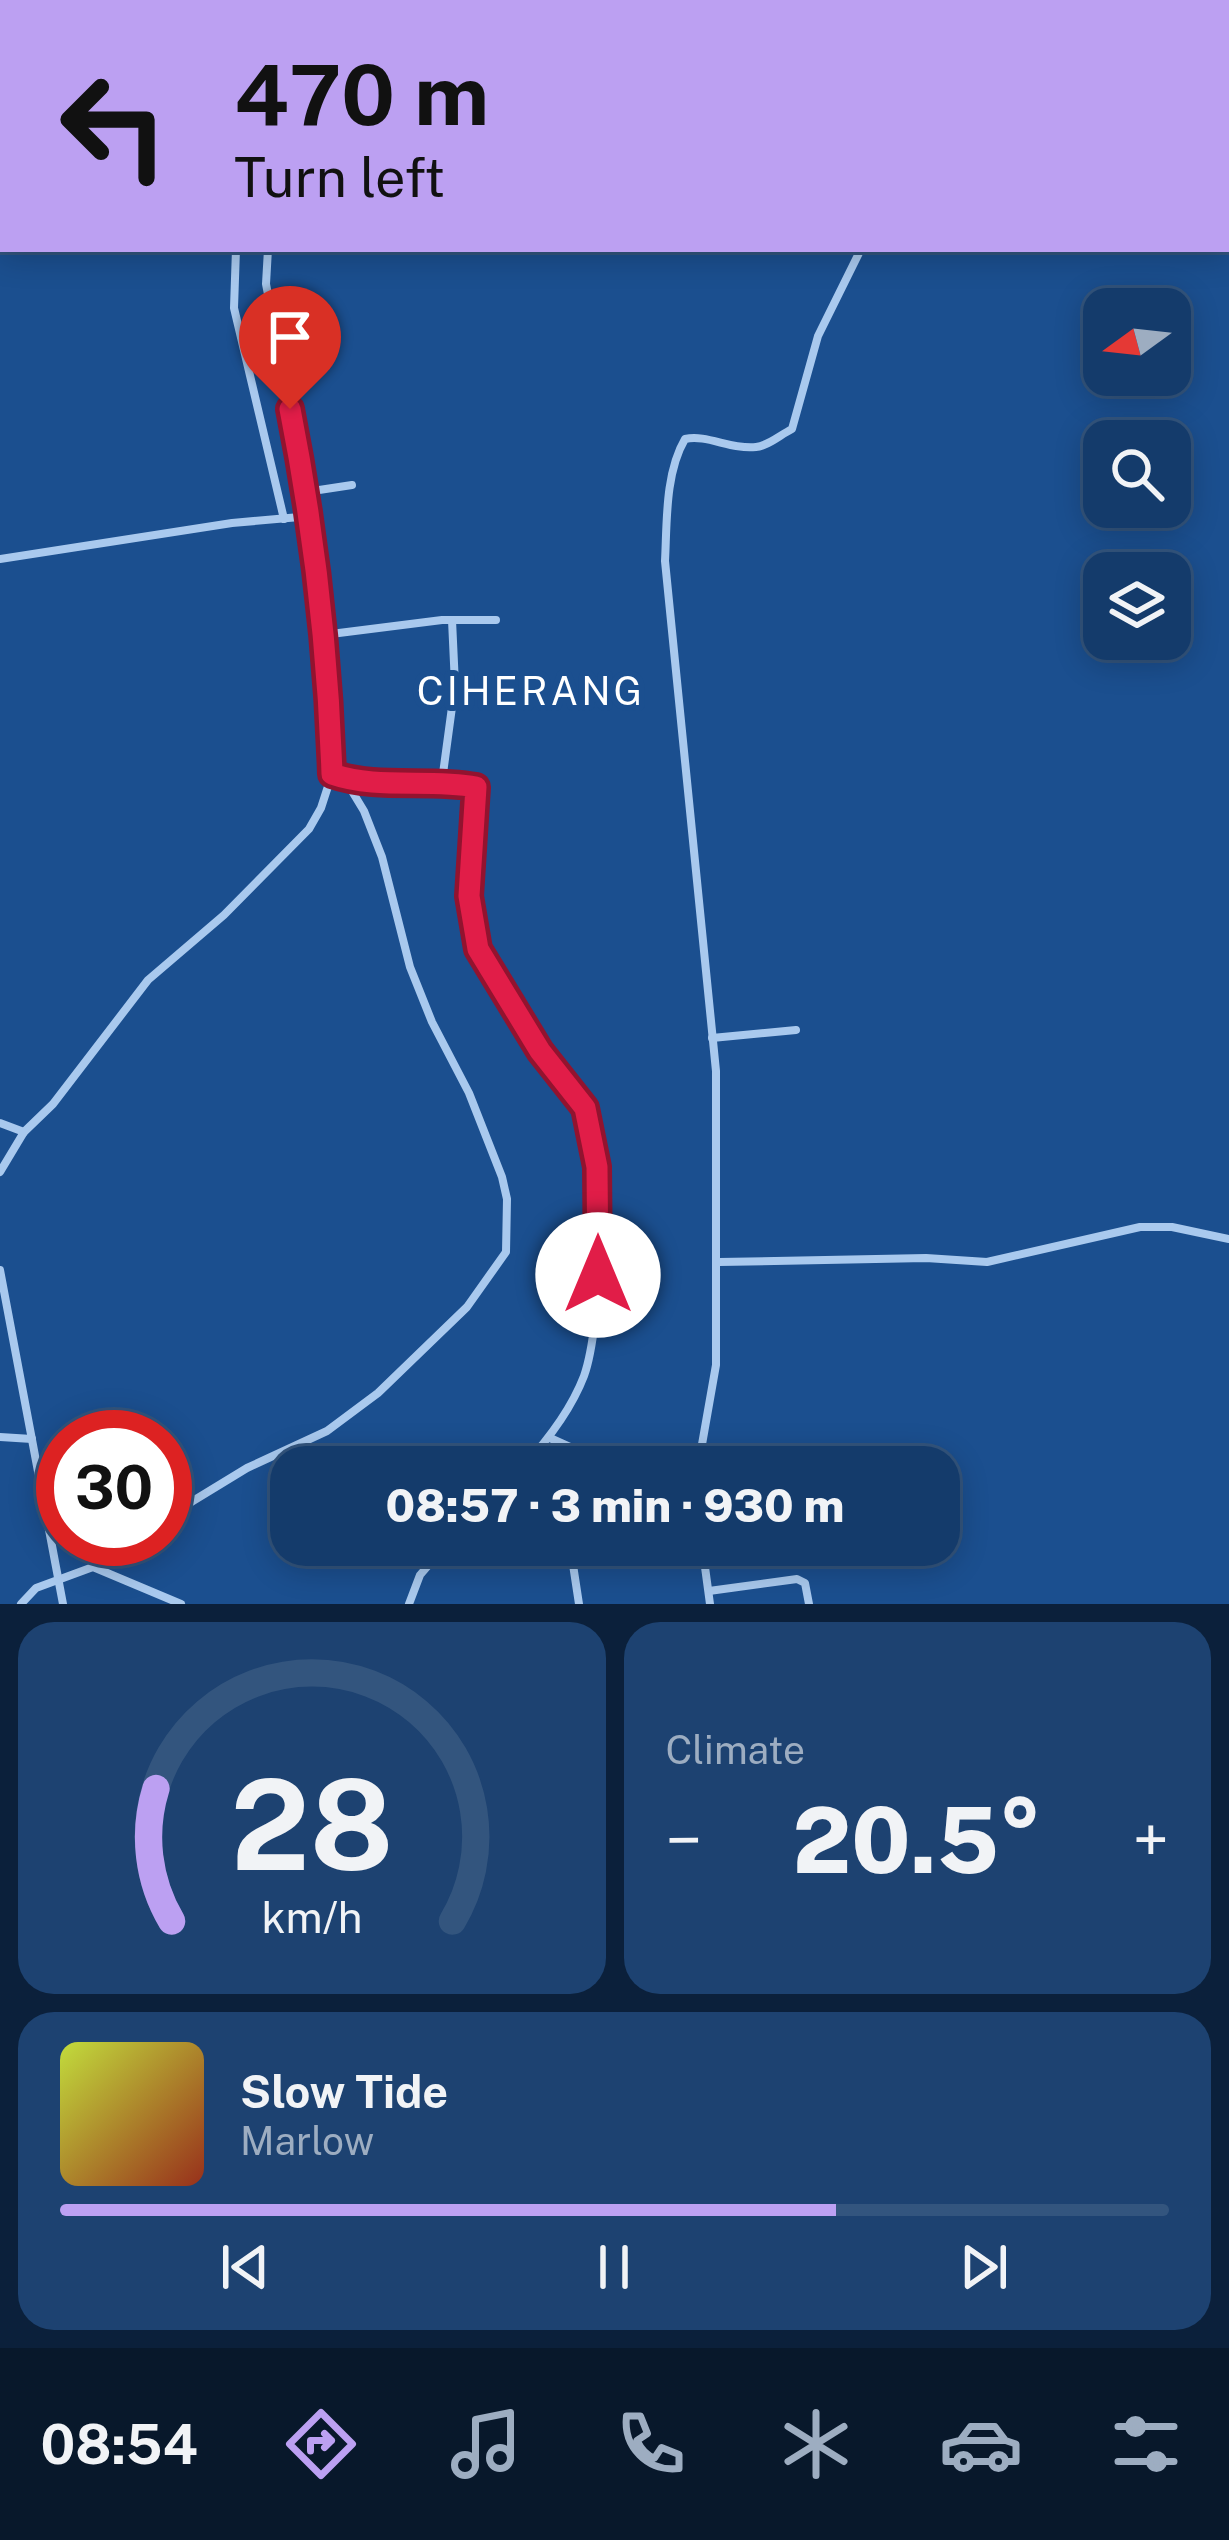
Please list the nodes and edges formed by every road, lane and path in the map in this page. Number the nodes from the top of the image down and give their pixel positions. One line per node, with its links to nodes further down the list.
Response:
1 (236, 252): 7 (street)
2 (268, 252): 5 (street)
3 (860, 252): 16 (street)
4 (352, 485): 5 (street)
5 (307, 492): 6 (street)
6 (310, 516): 7 (street); 11 (street)
7 (284, 519): 8 (street)
8 (0, 560)
9 (452, 620): 10 (street); 11 (street); 14 (street)
10 (496, 620)
11 (323, 635): 12 (street)
12 (332, 774): 13 (street); 18 (street)
13 (344, 778): 14 (street); 29 (street)
14 (442, 781): 24 (street)
15 (796, 1030): 16 (street)
16 (712, 1038): 21 (street)
17 (0, 1123): 18 (street)
18 (24, 1132): 19 (street)
19 (0, 1172)
20 (1229, 1239): 21 (street)
21 (719, 1262): 28 (street)
22 (0, 1270): 25 (street)
23 (0, 1437): 25 (street)
24 (550, 1438): 26 (street); 27 (street)
25 (32, 1439): 34 (street)
26 (543, 1446)
27 (568, 1446)
28 (702, 1446)
29 (192, 1502)
30 (428, 1566): 39 (street)
31 (570, 1566): 40 (street)
32 (705, 1566): 35 (street)
33 (93, 1567): 34 (street); 38 (street)
34 (60, 1577): 36 (street); 37 (street)
35 (709, 1591): 41 (street); 42 (street)
36 (21, 1604)
37 (63, 1604)
38 (181, 1604)
39 (409, 1604)
40 (579, 1604)
41 (710, 1604)
42 (809, 1604)

